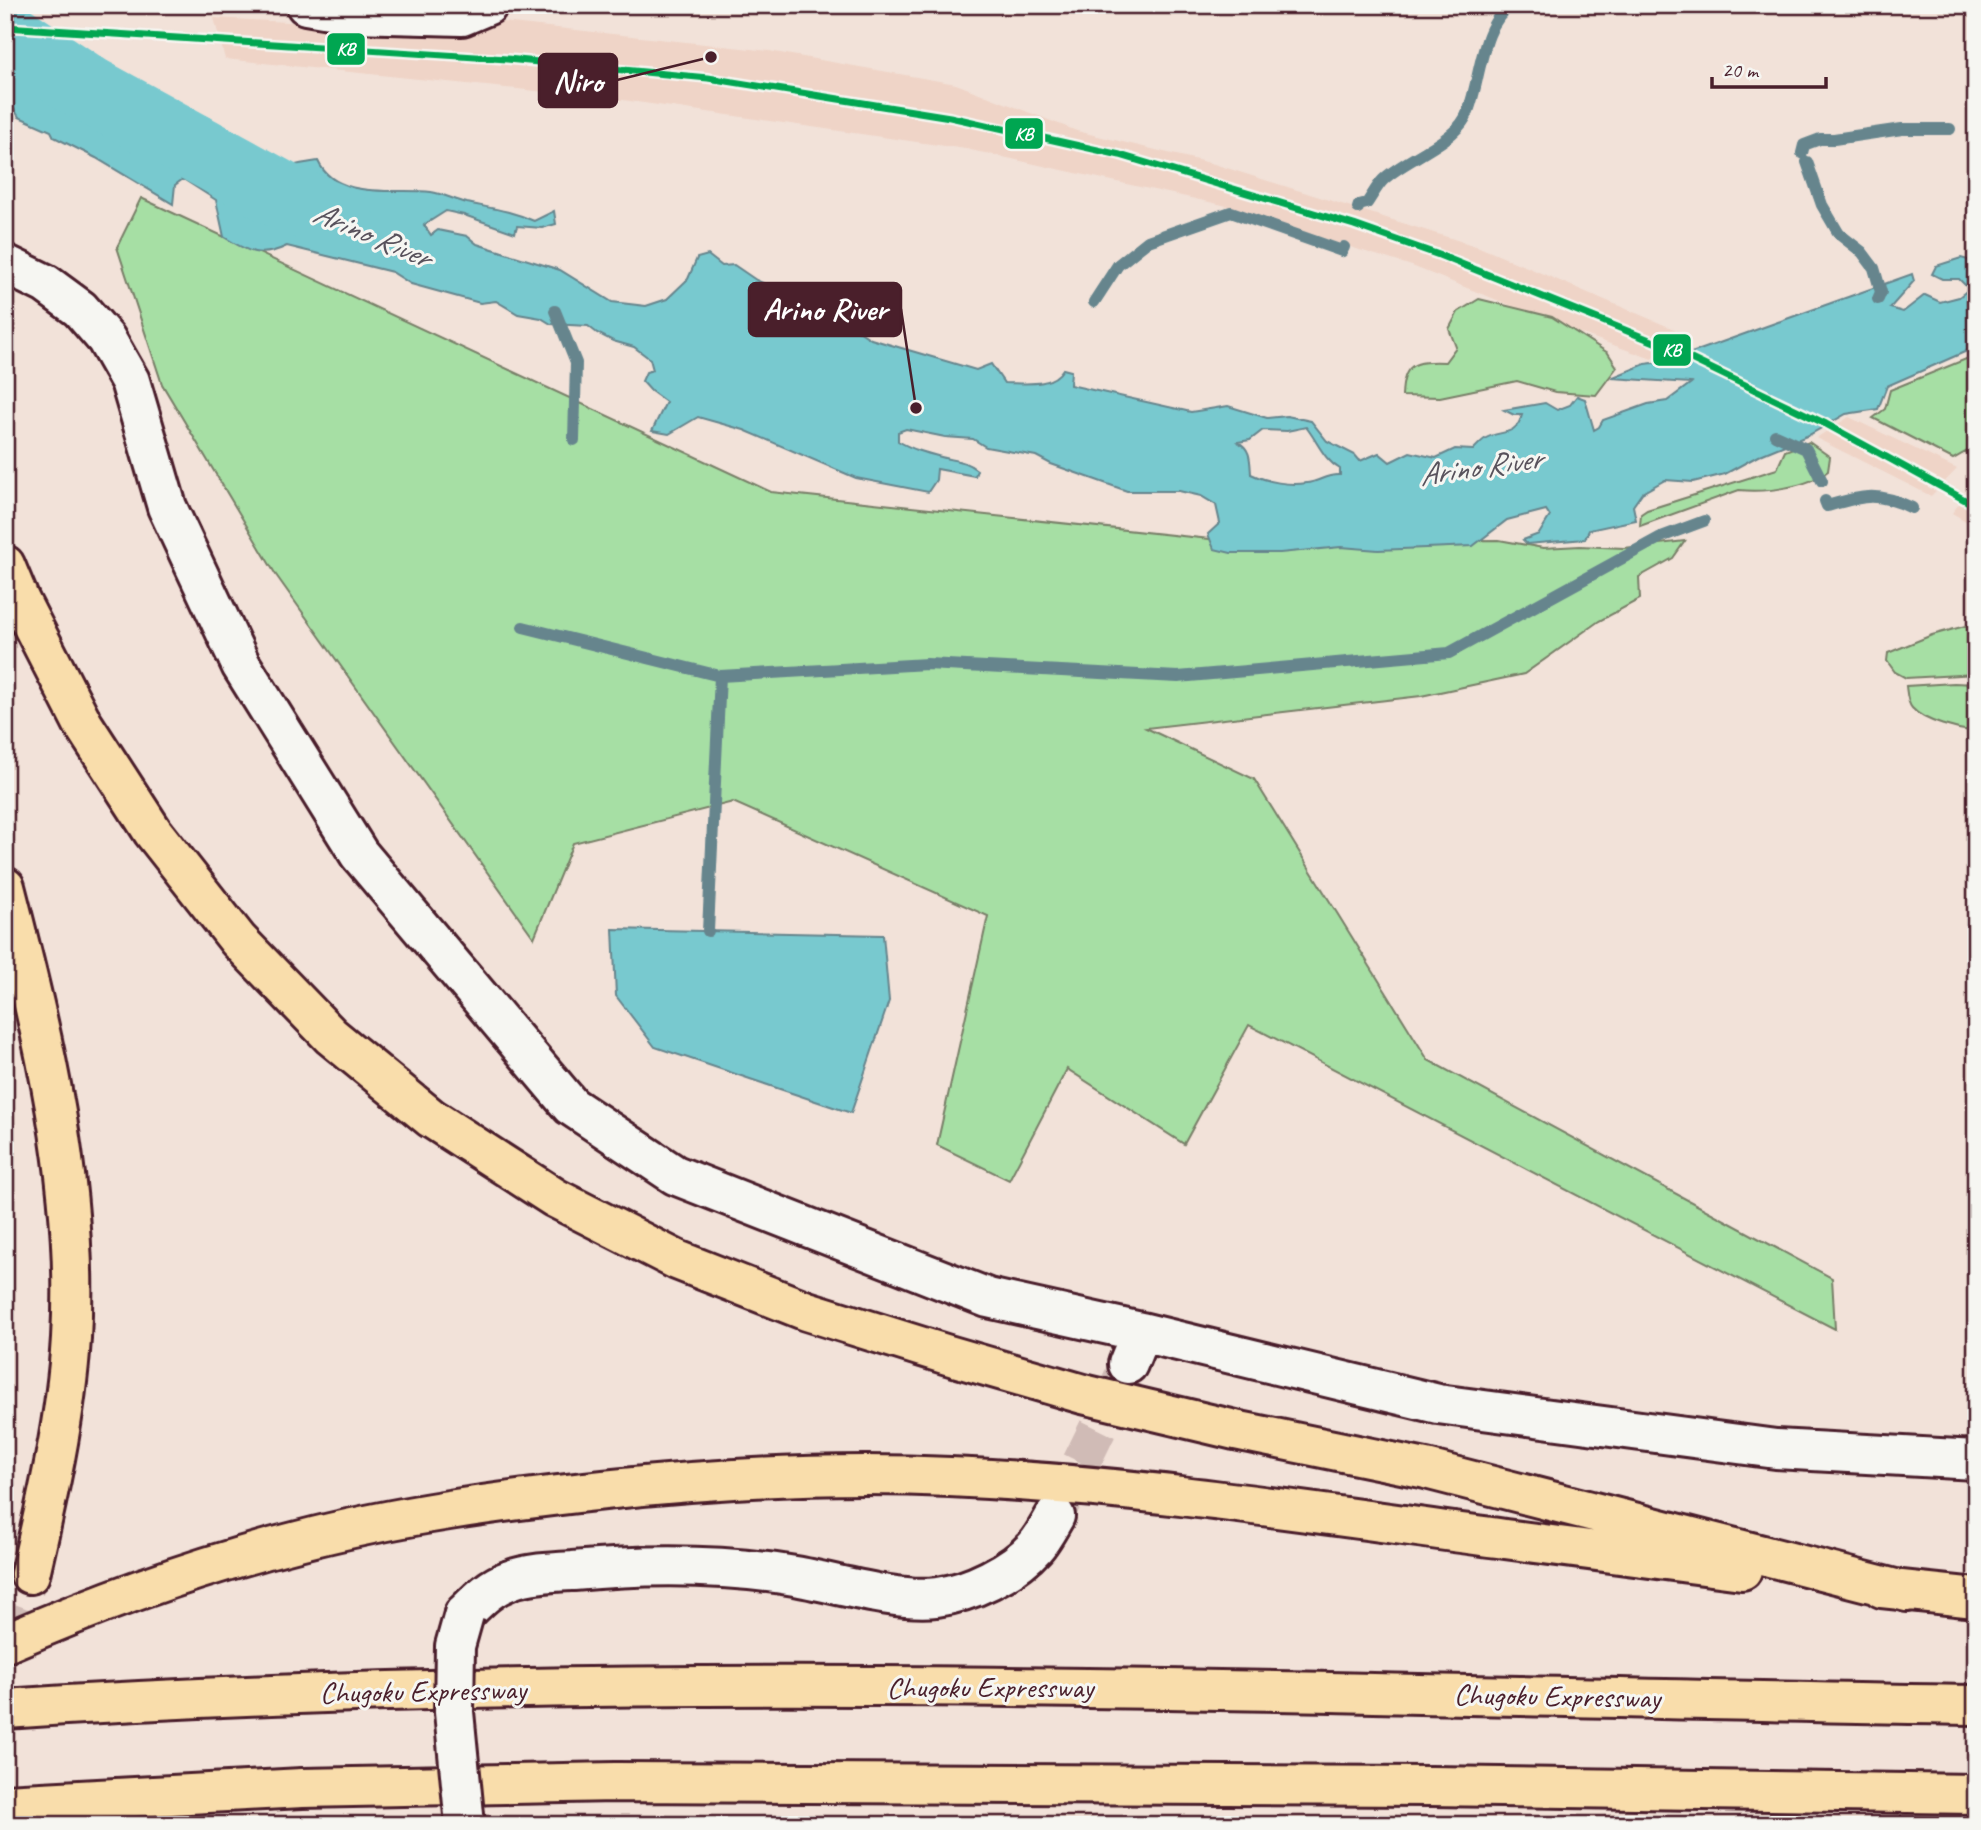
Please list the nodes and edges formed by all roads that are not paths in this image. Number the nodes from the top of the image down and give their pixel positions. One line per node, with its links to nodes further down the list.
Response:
1 (306, 5): 2 (street)
2 (488, 5)
3 (5, 264): 6 (street)
4 (5, 565): 9 (highway)
5 (5, 887): 8 (highway)
6 (1976, 1460)
7 (1055, 1516): 16 (street, bridge)
8 (30, 1574)
9 (1907, 1592): 10 (highway); 11 (highway)
10 (1976, 1598)
11 (5, 1643)
12 (1976, 1704): 13 (highway, Chugoku Expressway)
13 (5, 1709)
14 (1976, 1794): 15 (highway)
15 (5, 1804)
16 (465, 1825)

